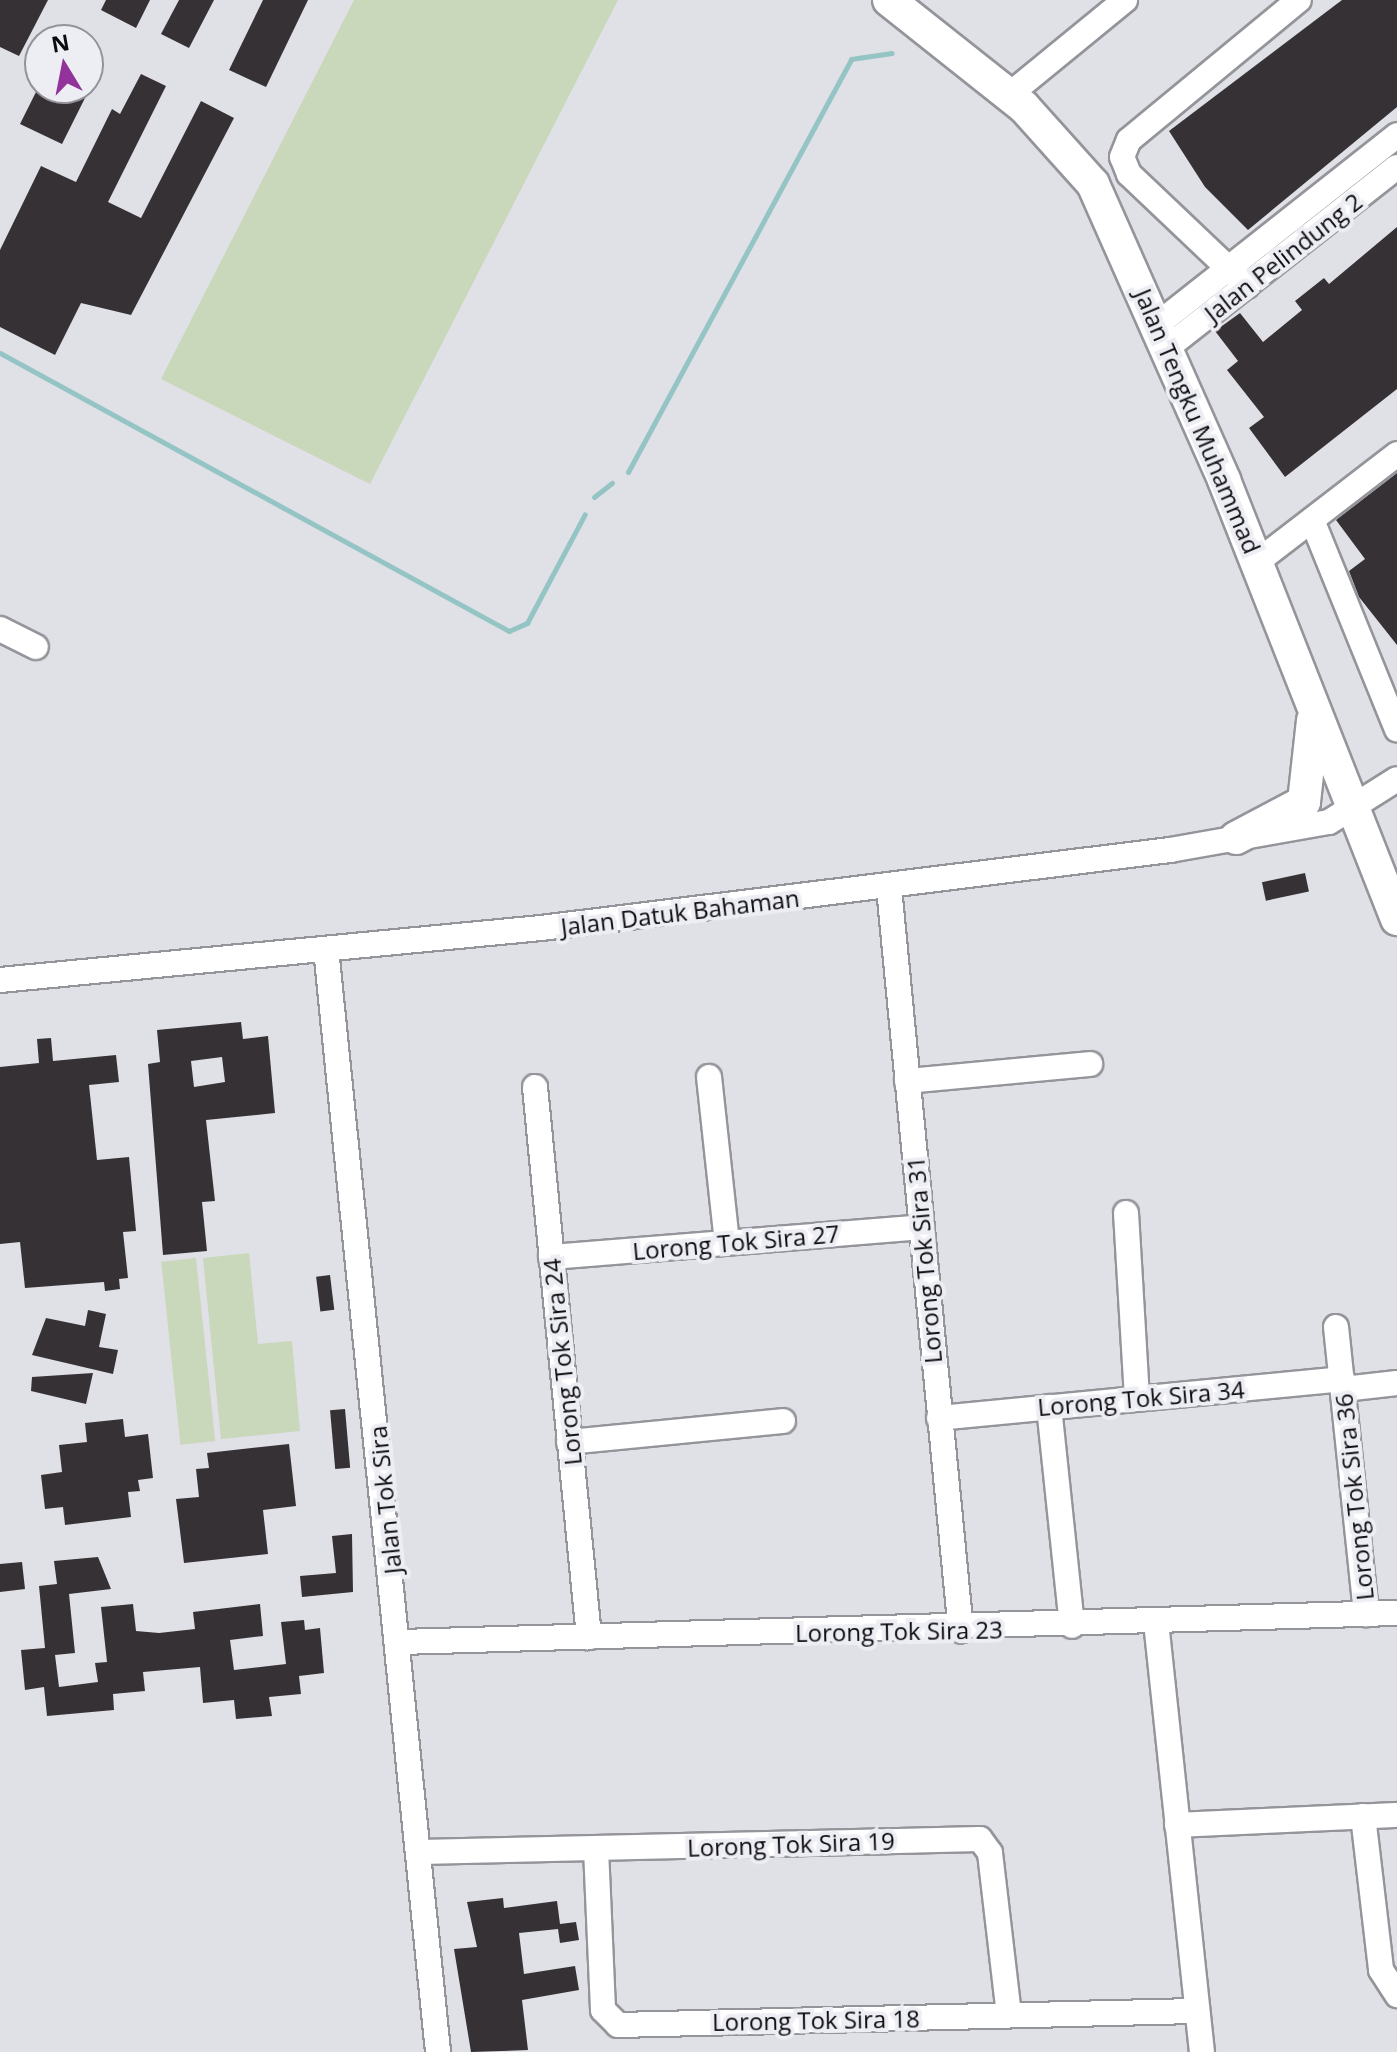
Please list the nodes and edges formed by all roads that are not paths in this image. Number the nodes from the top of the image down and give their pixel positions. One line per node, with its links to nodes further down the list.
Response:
1 (889, 0): 4 (main road, Jalan Tengku Muhammad)
2 (1125, 0): 4 (street)
3 (1299, 0): 7 (street)
4 (1009, 95): 8 (main road, Jalan Tengku Muhammad)
5 (1397, 135): 7 (street)
6 (1397, 167): 7 (street, Jalan Pelindung 2)
7 (1238, 278): 8 (street, Jalan Pelindung 2)
8 (1163, 336): 11 (main road, Jalan Tengku Muhammad)
9 (1397, 454): 10 (street)
10 (1312, 520): 11 (street); 15 (street)
11 (1257, 562): 14 (main road, Jalan Tengku Muhammad)
12 (0, 629): 13 (street)
13 (36, 647)
14 (1314, 705): 17 (main road, Jalan Tengku Muhammad); 18 (main road)
15 (1397, 729)
16 (1397, 779): 17 (street)
17 (1355, 811): 18 (street, Jalan Datuk Bahaman); 20 (main road, Jalan Tengku Muhammad)
18 (1236, 838): 19 (street, Jalan Datuk Bahaman)
19 (889, 888): 21 (street, Jalan Datuk Bahaman); 25 (street, Lorong Tok Sira 31)
20 (1397, 919)
21 (326, 949): 22 (street, Jalan Datuk Bahaman); 45 (street, Jalan Tok Sira)
22 (0, 980)
23 (1090, 1064): 25 (street)
24 (709, 1077): 29 (street)
25 (907, 1081): 28 (street, Lorong Tok Sira 31)
26 (535, 1087): 30 (street, Lorong Tok Sira 24)
27 (1126, 1213): 34 (street)
28 (920, 1227): 29 (street, Lorong Tok Sira 27); 36 (street, Lorong Tok Sira 31)
29 (727, 1242): 30 (street, Lorong Tok Sira 27)
30 (551, 1257): 38 (street, Lorong Tok Sira 24)
31 (1336, 1327): 33 (street, Lorong Tok Sira 36)
32 (1397, 1383): 33 (street, Lorong Tok Sira 34)
33 (1343, 1384): 34 (street, Lorong Tok Sira 34); 40 (street, Lorong Tok Sira 36)
34 (1137, 1399): 35 (street, Lorong Tok Sira 34)
35 (1049, 1407): 36 (street, Lorong Tok Sira 34); 42 (street)
36 (939, 1418): 43 (street, Lorong Tok Sira 31)
37 (783, 1421): 38 (street)
38 (569, 1442): 44 (street, Lorong Tok Sira 24)
39 (1397, 1613): 40 (street, Lorong Tok Sira 23)
40 (1366, 1614): 41 (street, Lorong Tok Sira 23)
41 (1156, 1622): 42 (street, Lorong Tok Sira 23); 48 (street)
42 (1072, 1626): 43 (street, Lorong Tok Sira 23)
43 (961, 1631): 44 (street, Lorong Tok Sira 23)
44 (589, 1637): 45 (street, Lorong Tok Sira 23)
45 (400, 1642): 50 (street, Jalan Tok Sira)
46 (1397, 1815): 47 (street)
47 (1363, 1816): 48 (street); 51 (street)
48 (1177, 1825): 52 (street)
49 (596, 1849): 50 (street, Lorong Tok Sira 19); 53 (street, Lorong Tok Sira 19); 53 (street, Lorong Tok Sira 18)
50 (420, 1852): 54 (street, Jalan Tok Sira)
51 (1397, 1995)
52 (1197, 2011): 53 (street, Lorong Tok Sira 18); 55 (street)
53 (1009, 2015)
54 (438, 2052)
55 (1202, 2052)

